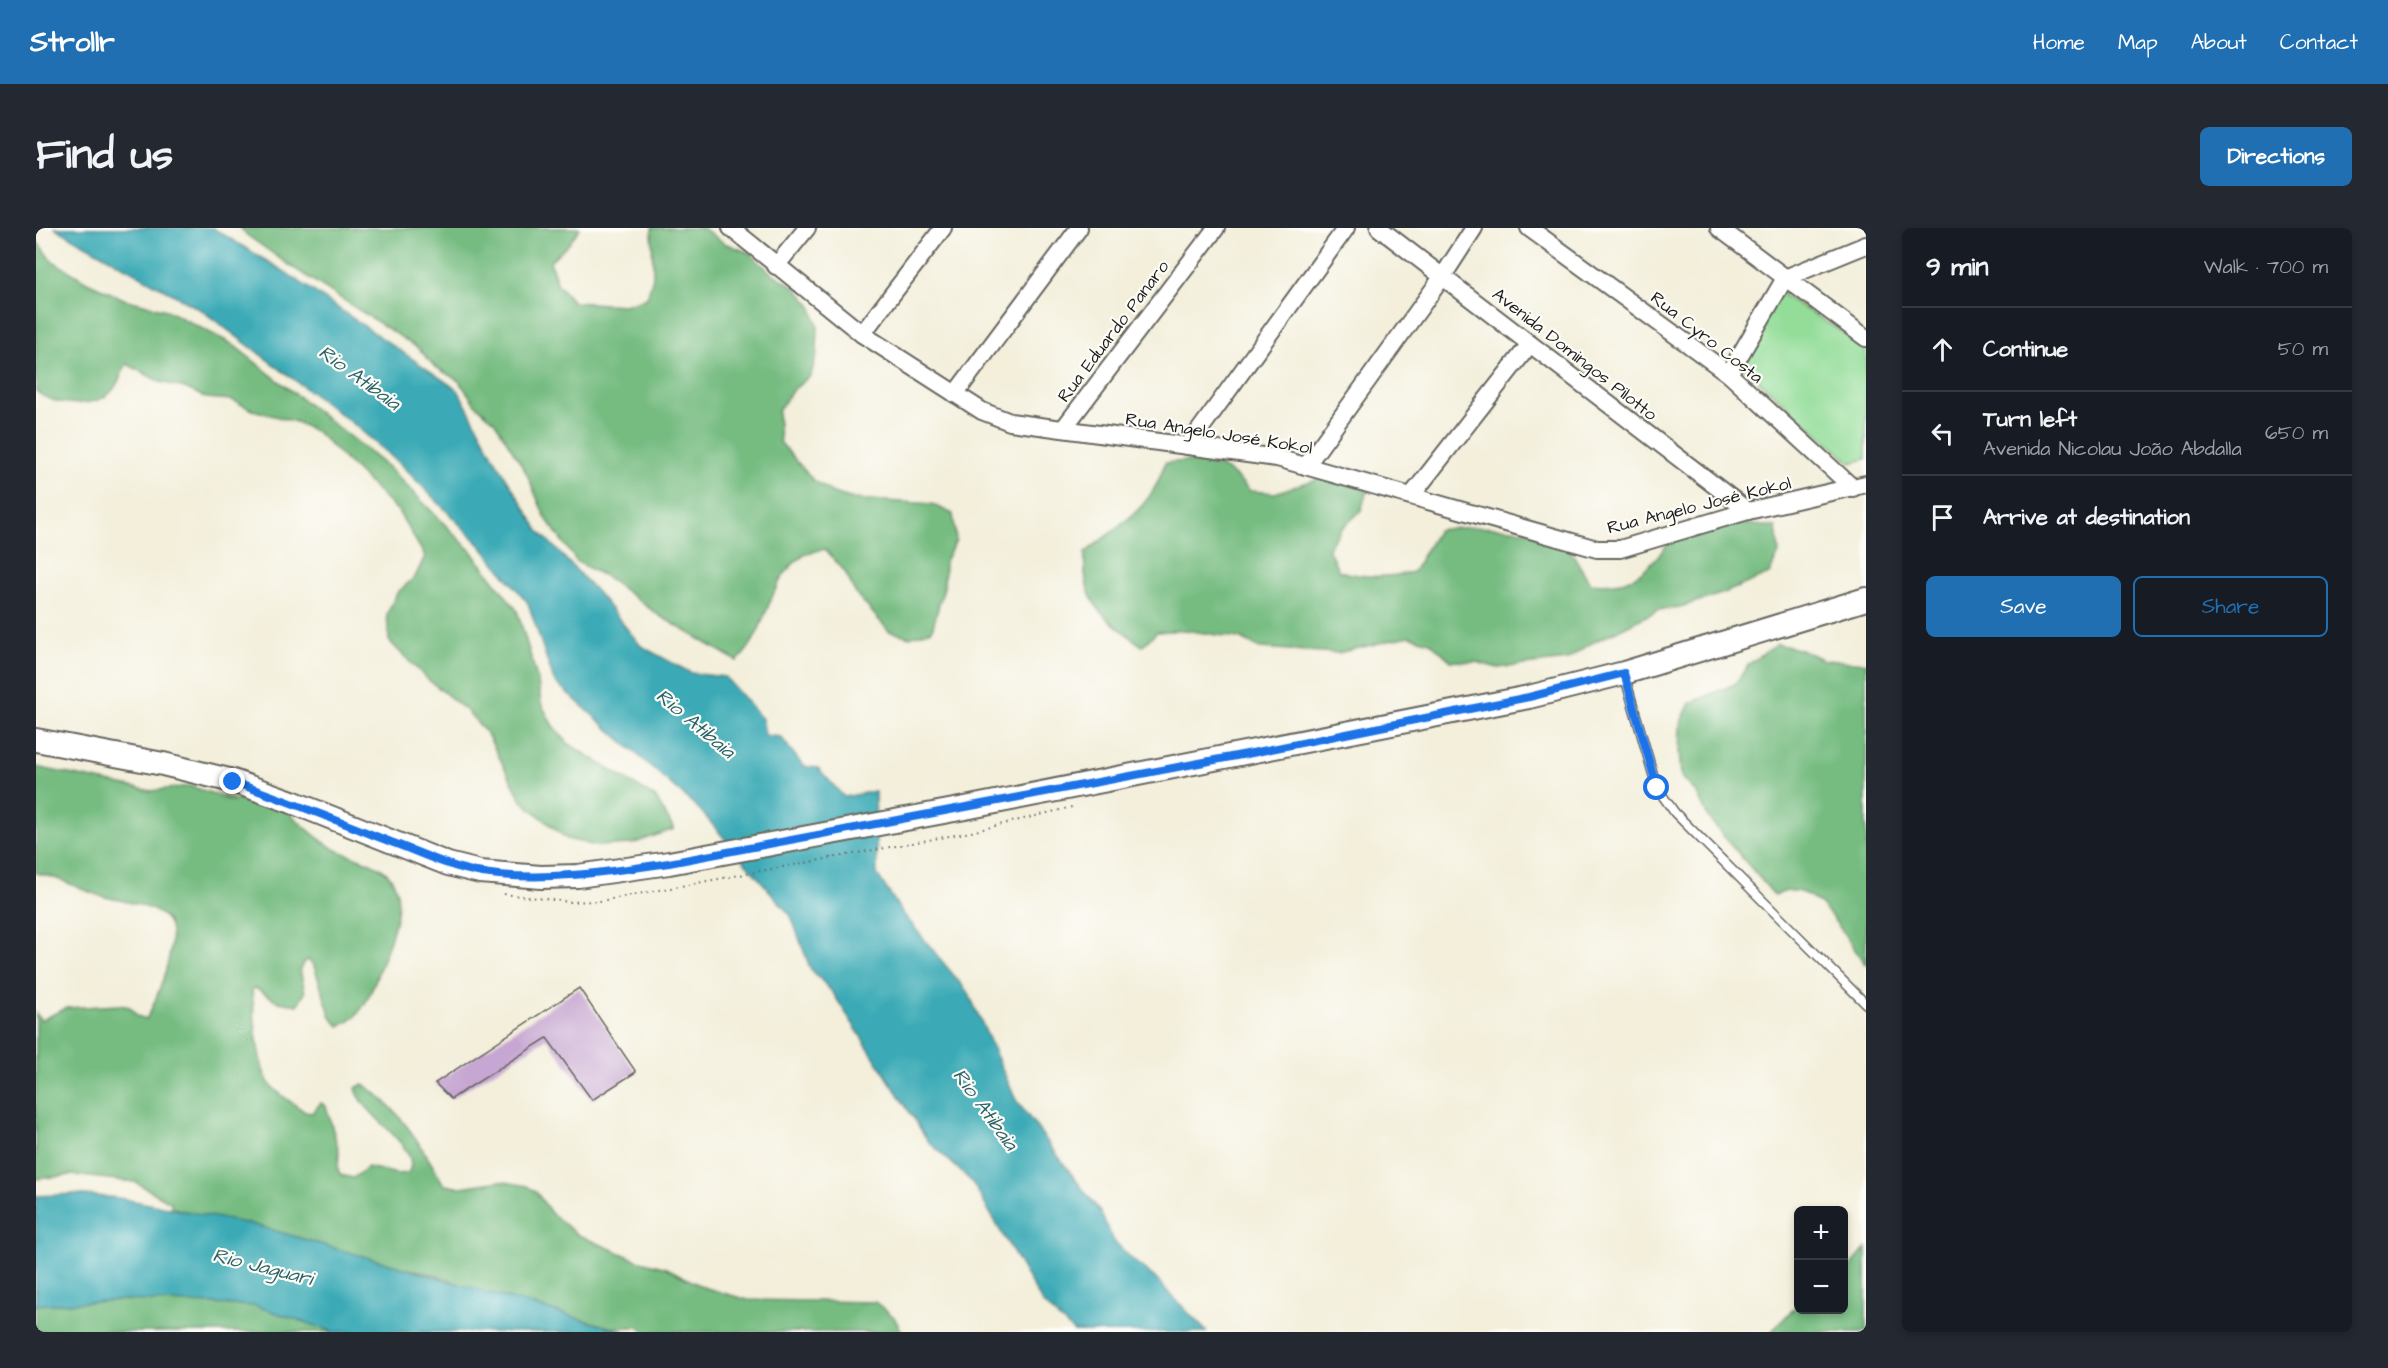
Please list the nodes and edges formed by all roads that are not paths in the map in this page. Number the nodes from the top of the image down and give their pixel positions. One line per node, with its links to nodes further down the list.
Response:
1 (731, 228): 12 (street, Rua Angelo José Kokol)
2 (807, 228): 12 (street)
3 (943, 228): 15 (street)
4 (1079, 228): 19 (street)
5 (1216, 228): 20 (street, Rua Eduardo Panaro)
6 (1346, 228): 21 (street)
7 (1379, 228): 13 (street, Avenida Domingos Pilotto)
8 (1474, 228): 13 (street)
9 (1529, 228): 18 (street, Rua Cyro Costa)
10 (1719, 228): 14 (street)
11 (1866, 245): 14 (street)
12 (777, 266): 15 (street, Rua Angelo José Kokol)
13 (1443, 276): 17 (street, Avenida Domingos Pilotto); 22 (street)
14 (1785, 278): 16 (street); 18 (street)
15 (862, 334): 19 (street, Rua Angelo José Kokol)
16 (1866, 338)
17 (1530, 344): 24 (street); 25 (street, Avenida Domingos Pilotto)
18 (1729, 374): 23 (street, Rua Cyro Costa)
19 (955, 394): 20 (street, Rua Angelo José Kokol)
20 (1063, 429): 21 (street, Rua Angelo José Kokol)
21 (1188, 446): 22 (street, Rua Angelo José Kokol)
22 (1306, 466): 24 (street, Rua Angelo José Kokol)
23 (1859, 486): 25 (street, Rua Angelo José Kokol)
24 (1412, 495): 25 (street, Rua Angelo José Kokol)
25 (1748, 511)
26 (1866, 599): 27 (main road)
27 (1624, 673): 28 (main road); 29 (lane)
28 (36, 740)
29 (1866, 1004)

